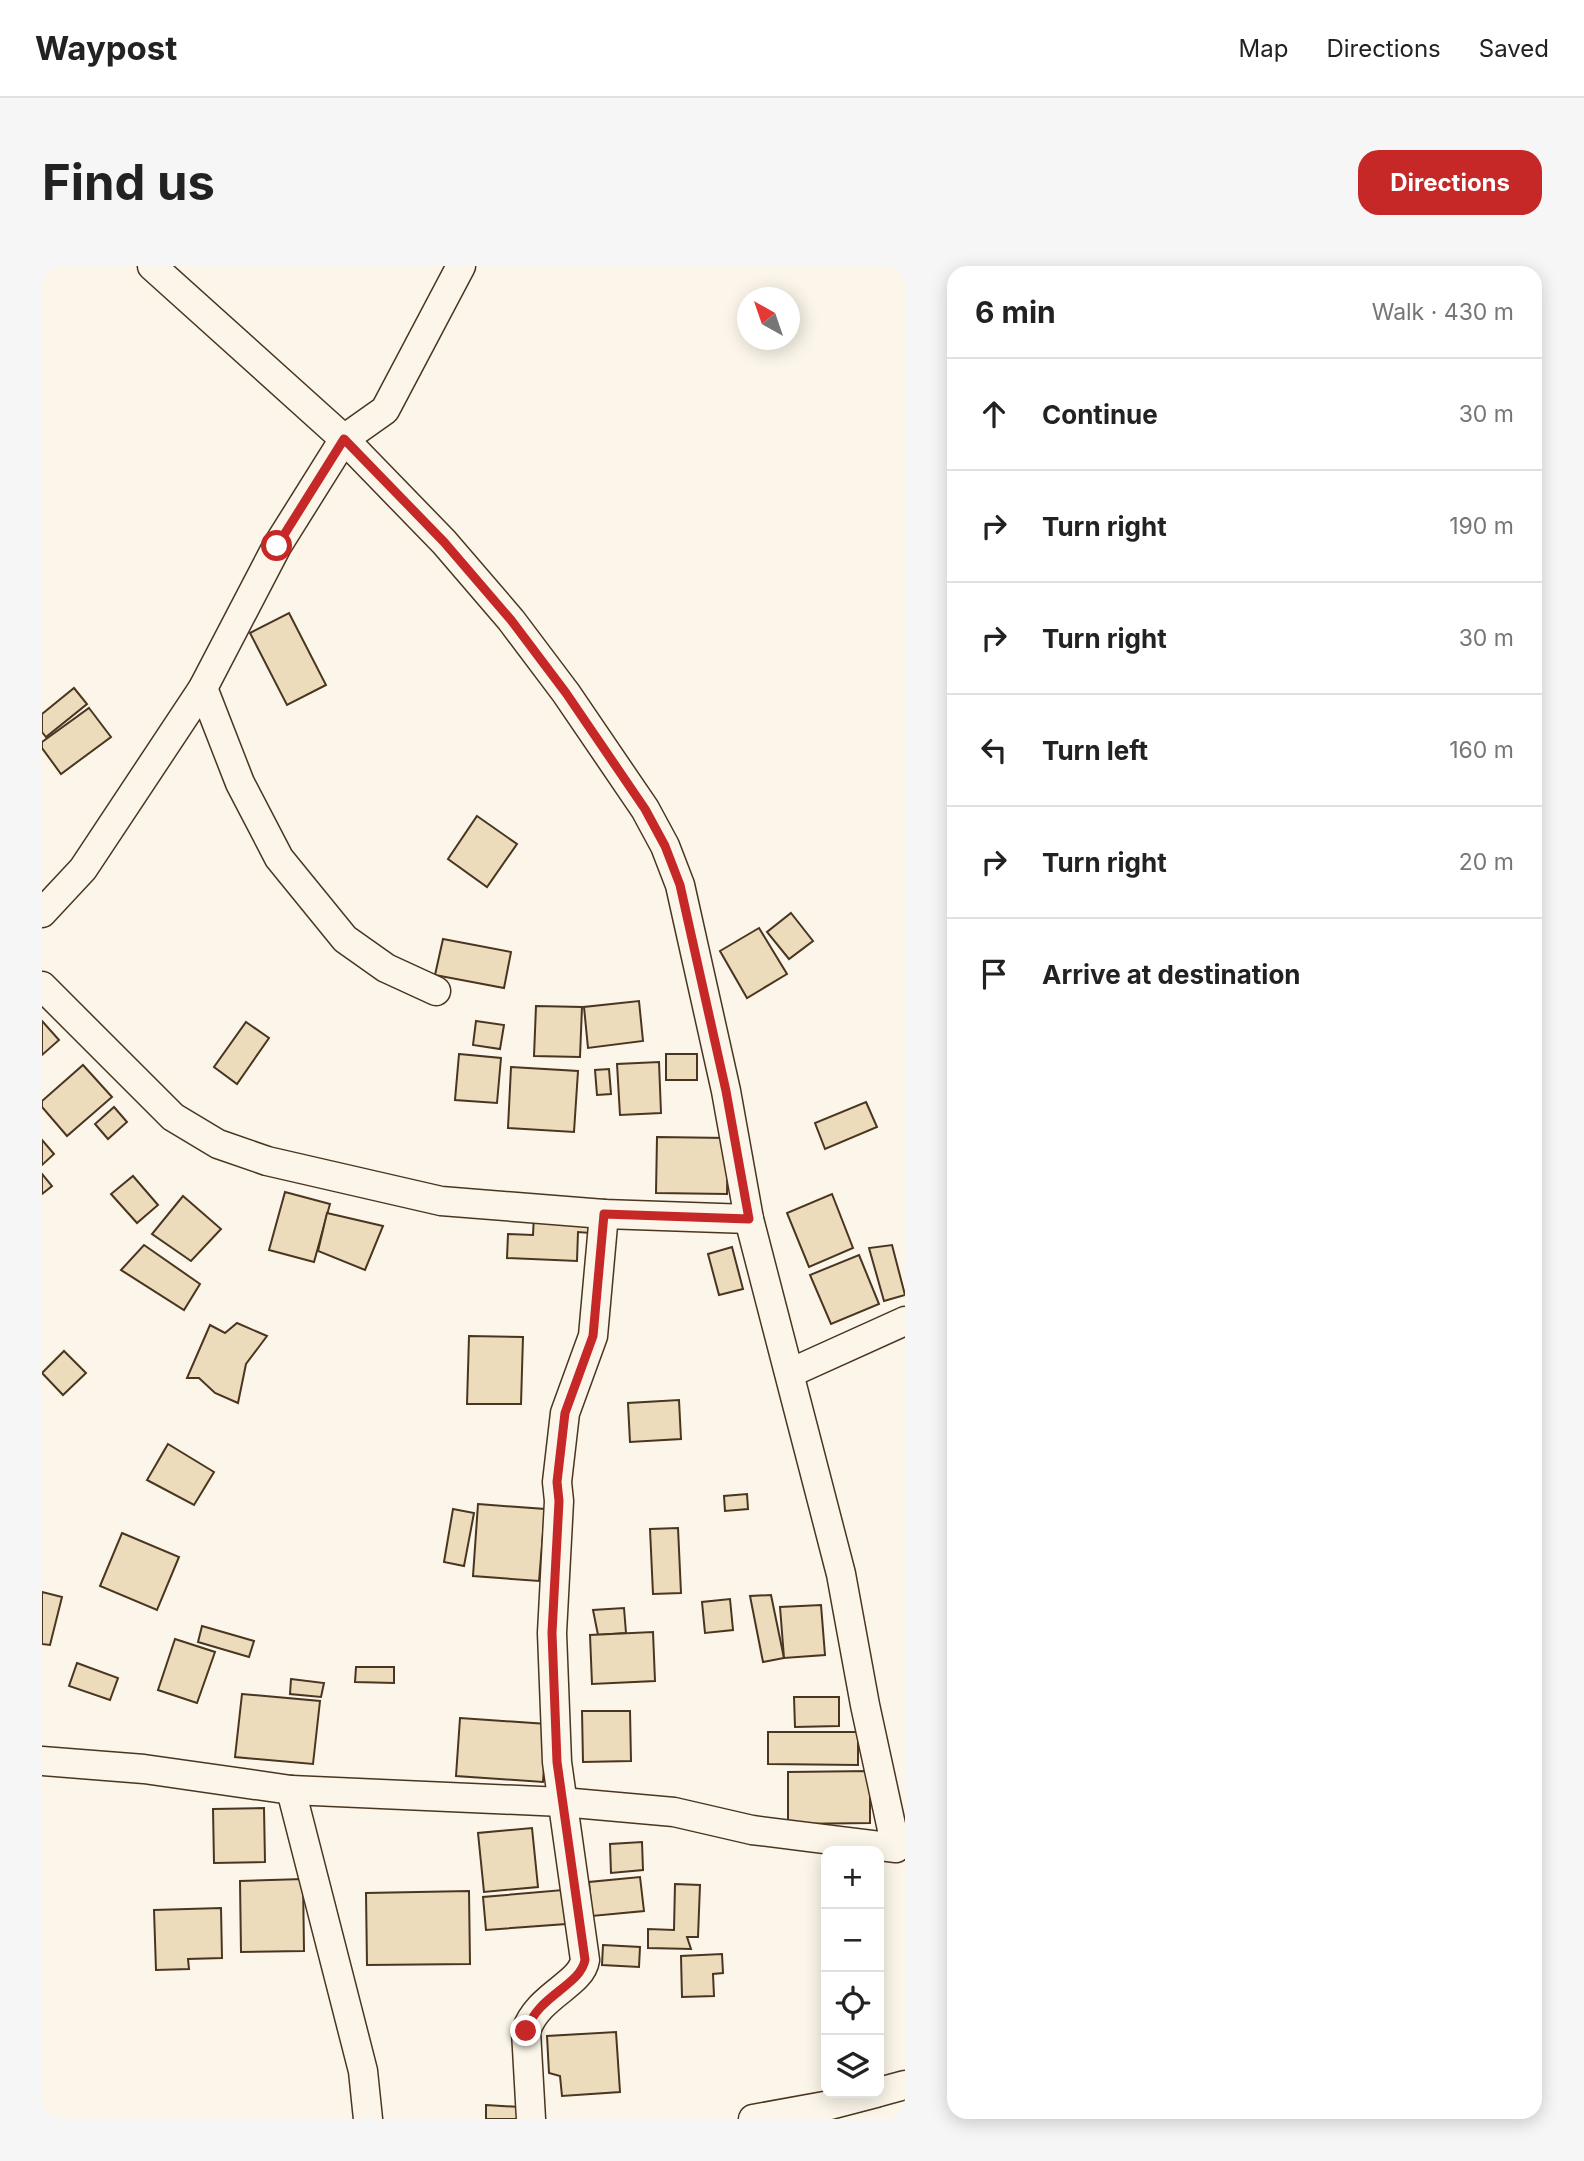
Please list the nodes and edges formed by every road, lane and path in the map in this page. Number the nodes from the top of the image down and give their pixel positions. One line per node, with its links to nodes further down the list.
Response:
1 (152, 266): 3 (street)
2 (461, 266): 3 (street)
3 (344, 439): 4 (street); 9 (street)
4 (203, 688): 5 (street); 7 (street)
5 (42, 913)
6 (42, 986): 8 (street)
7 (436, 991)
8 (604, 1214): 9 (street); 14 (street)
9 (749, 1219): 11 (street)
10 (905, 1321): 11 (street)
11 (790, 1373): 15 (street)
12 (42, 1761): 13 (street)
13 (291, 1790): 14 (street); 19 (street)
14 (562, 1802): 15 (street); 20 (street)
15 (902, 1849)
16 (905, 2085): 17 (street)
17 (884, 2090)
18 (855, 2098): 21 (street)
19 (369, 2119)
20 (531, 2119)
21 (753, 2119)

